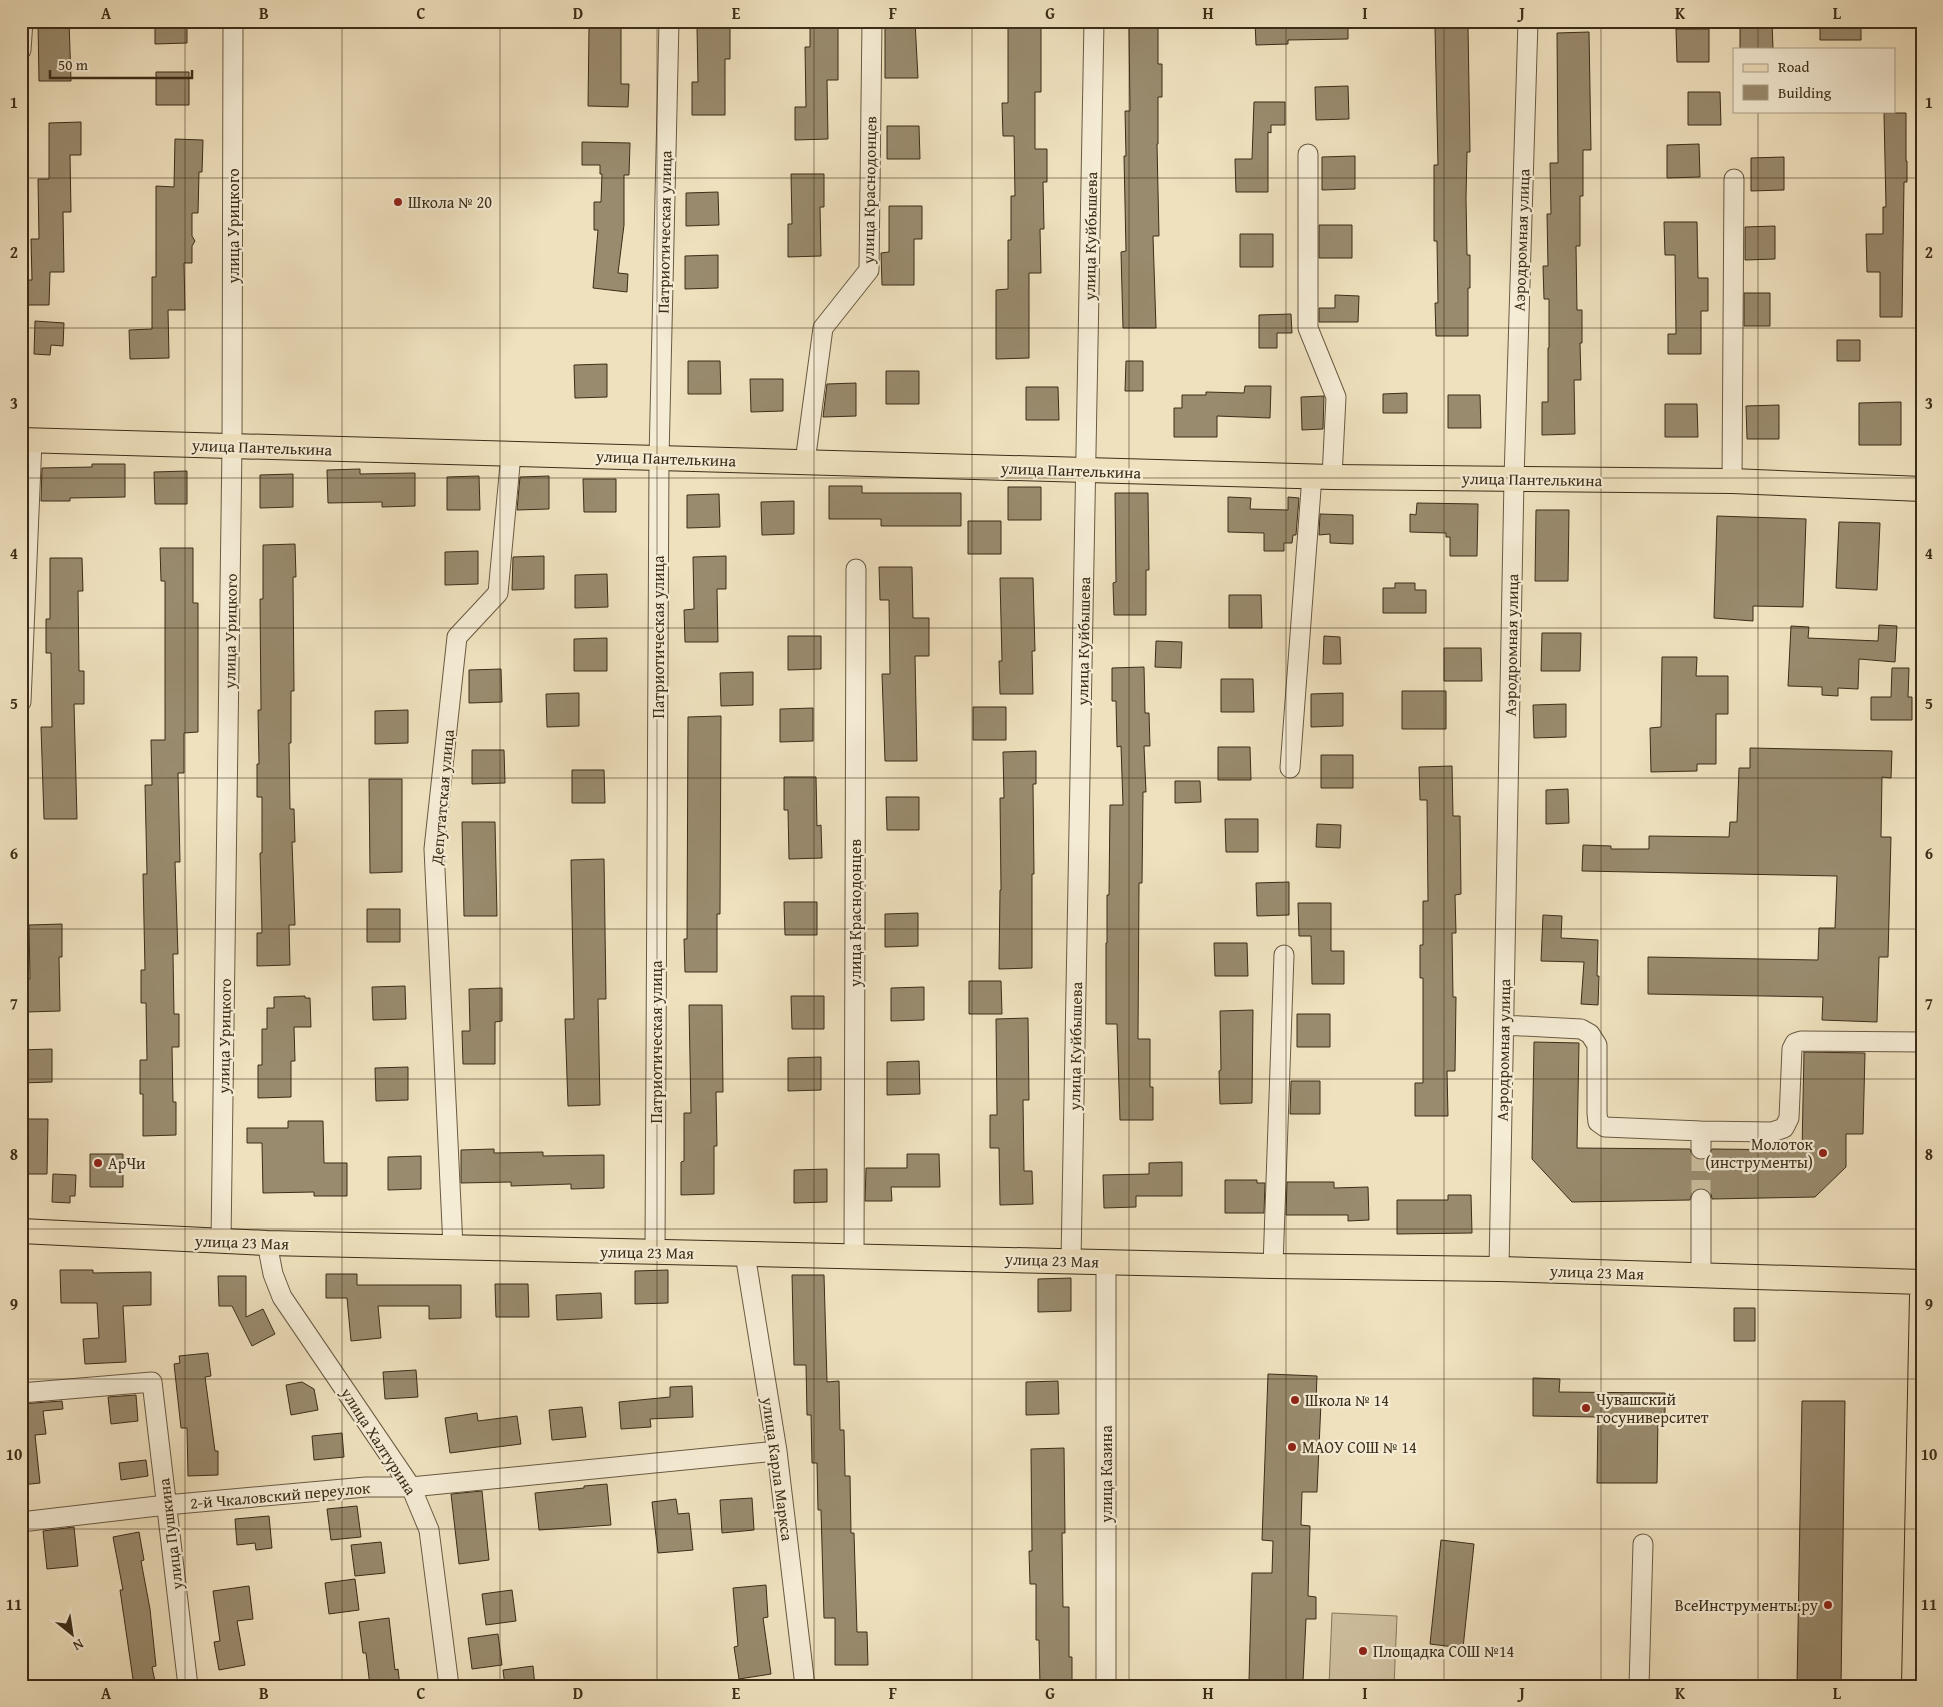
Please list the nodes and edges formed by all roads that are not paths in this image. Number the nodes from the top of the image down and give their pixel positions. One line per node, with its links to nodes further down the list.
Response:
1 (23, 21): 7 (street)
2 (233, 21): 11 (street, улица Урицкого)
3 (669, 21): 13 (street, Патриотическая улица)
4 (872, 21): 14 (street, улица Краснодонцев)
5 (1094, 21): 15 (street, улица Куйбышева)
6 (1528, 21): 17 (street, Аэродромная улица)
7 (21, 50)
8 (1308, 154): 16 (street)
9 (1734, 179): 18 (street)
10 (26, 441): 11 (main road, улица Пантелькина); 21 (street)
11 (232, 446): 12 (main road, улица Пантелькина); 28 (street, улица Урицкого)
12 (511, 454): 13 (main road, улица Пантелькина); 30 (street, Депутатская улица)
13 (659, 459): 14 (main road, улица Пантелькина); 31 (street, Патриотическая улица)
14 (804, 462): 15 (main road, улица Пантелькина)
15 (1087, 470): 16 (main road, улица Пантелькина); 34 (street, улица Куйбышева)
16 (1322, 476): 17 (main road, улица Пантелькина); 22 (street)
17 (1514, 480): 18 (main road, улица Пантелькина); 24 (street, Аэродромная улица)
18 (1732, 482): 19 (main road, улица Пантелькина)
19 (1922, 489)
20 (856, 569): 33 (street, улица Краснодонцев)
21 (21, 702)
22 (1290, 768)
23 (1284, 955): 36 (street)
24 (1504, 1025): 25 (street); 37 (street, Аэродромная улица)
25 (1922, 1042)
26 (1701, 1200): 38 (street)
27 (21, 1231): 28 (main road, улица 23 Мая)
28 (221, 1241): 29 (main road, улица 23 Мая)
29 (266, 1243): 30 (main road, улица 23 Мая); 43 (street, улица Халтурина)
30 (453, 1247): 31 (main road, улица 23 Мая)
31 (655, 1252): 32 (main road, улица 23 Мая)
32 (744, 1254): 33 (main road, улица 23 Мая); 42 (street, улица Карла Маркса)
33 (854, 1256): 34 (main road, улица 23 Мая)
34 (1071, 1260): 35 (main road, улица 23 Мая)
35 (1106, 1262): 36 (main road, улица 23 Мая); 50 (street, улица Казина)
36 (1273, 1266): 37 (main road, улица 23 Мая)
37 (1499, 1269): 38 (main road, улица 23 Мая)
38 (1701, 1276): 39 (main road, улица 23 Мая)
39 (1922, 1282)
40 (1922, 1296): 52 (main road)
41 (21, 1393): 44 (street, улица Пушкина)
42 (777, 1451): 43 (street, 2-й Чкаловский переулок); 49 (street, улица Карла Маркса)
43 (411, 1487): 44 (street, 2-й Чкаловский переулок); 48 (street, улица Халтурина)
44 (166, 1505): 45 (street, 2-й Чкаловский переулок); 47 (street, улица Пушкина)
45 (21, 1522)
46 (1642, 1544): 51 (street)
47 (188, 1686)
48 (449, 1686)
49 (805, 1686)
50 (1106, 1686)
51 (1639, 1686)
52 (1914, 1686)

